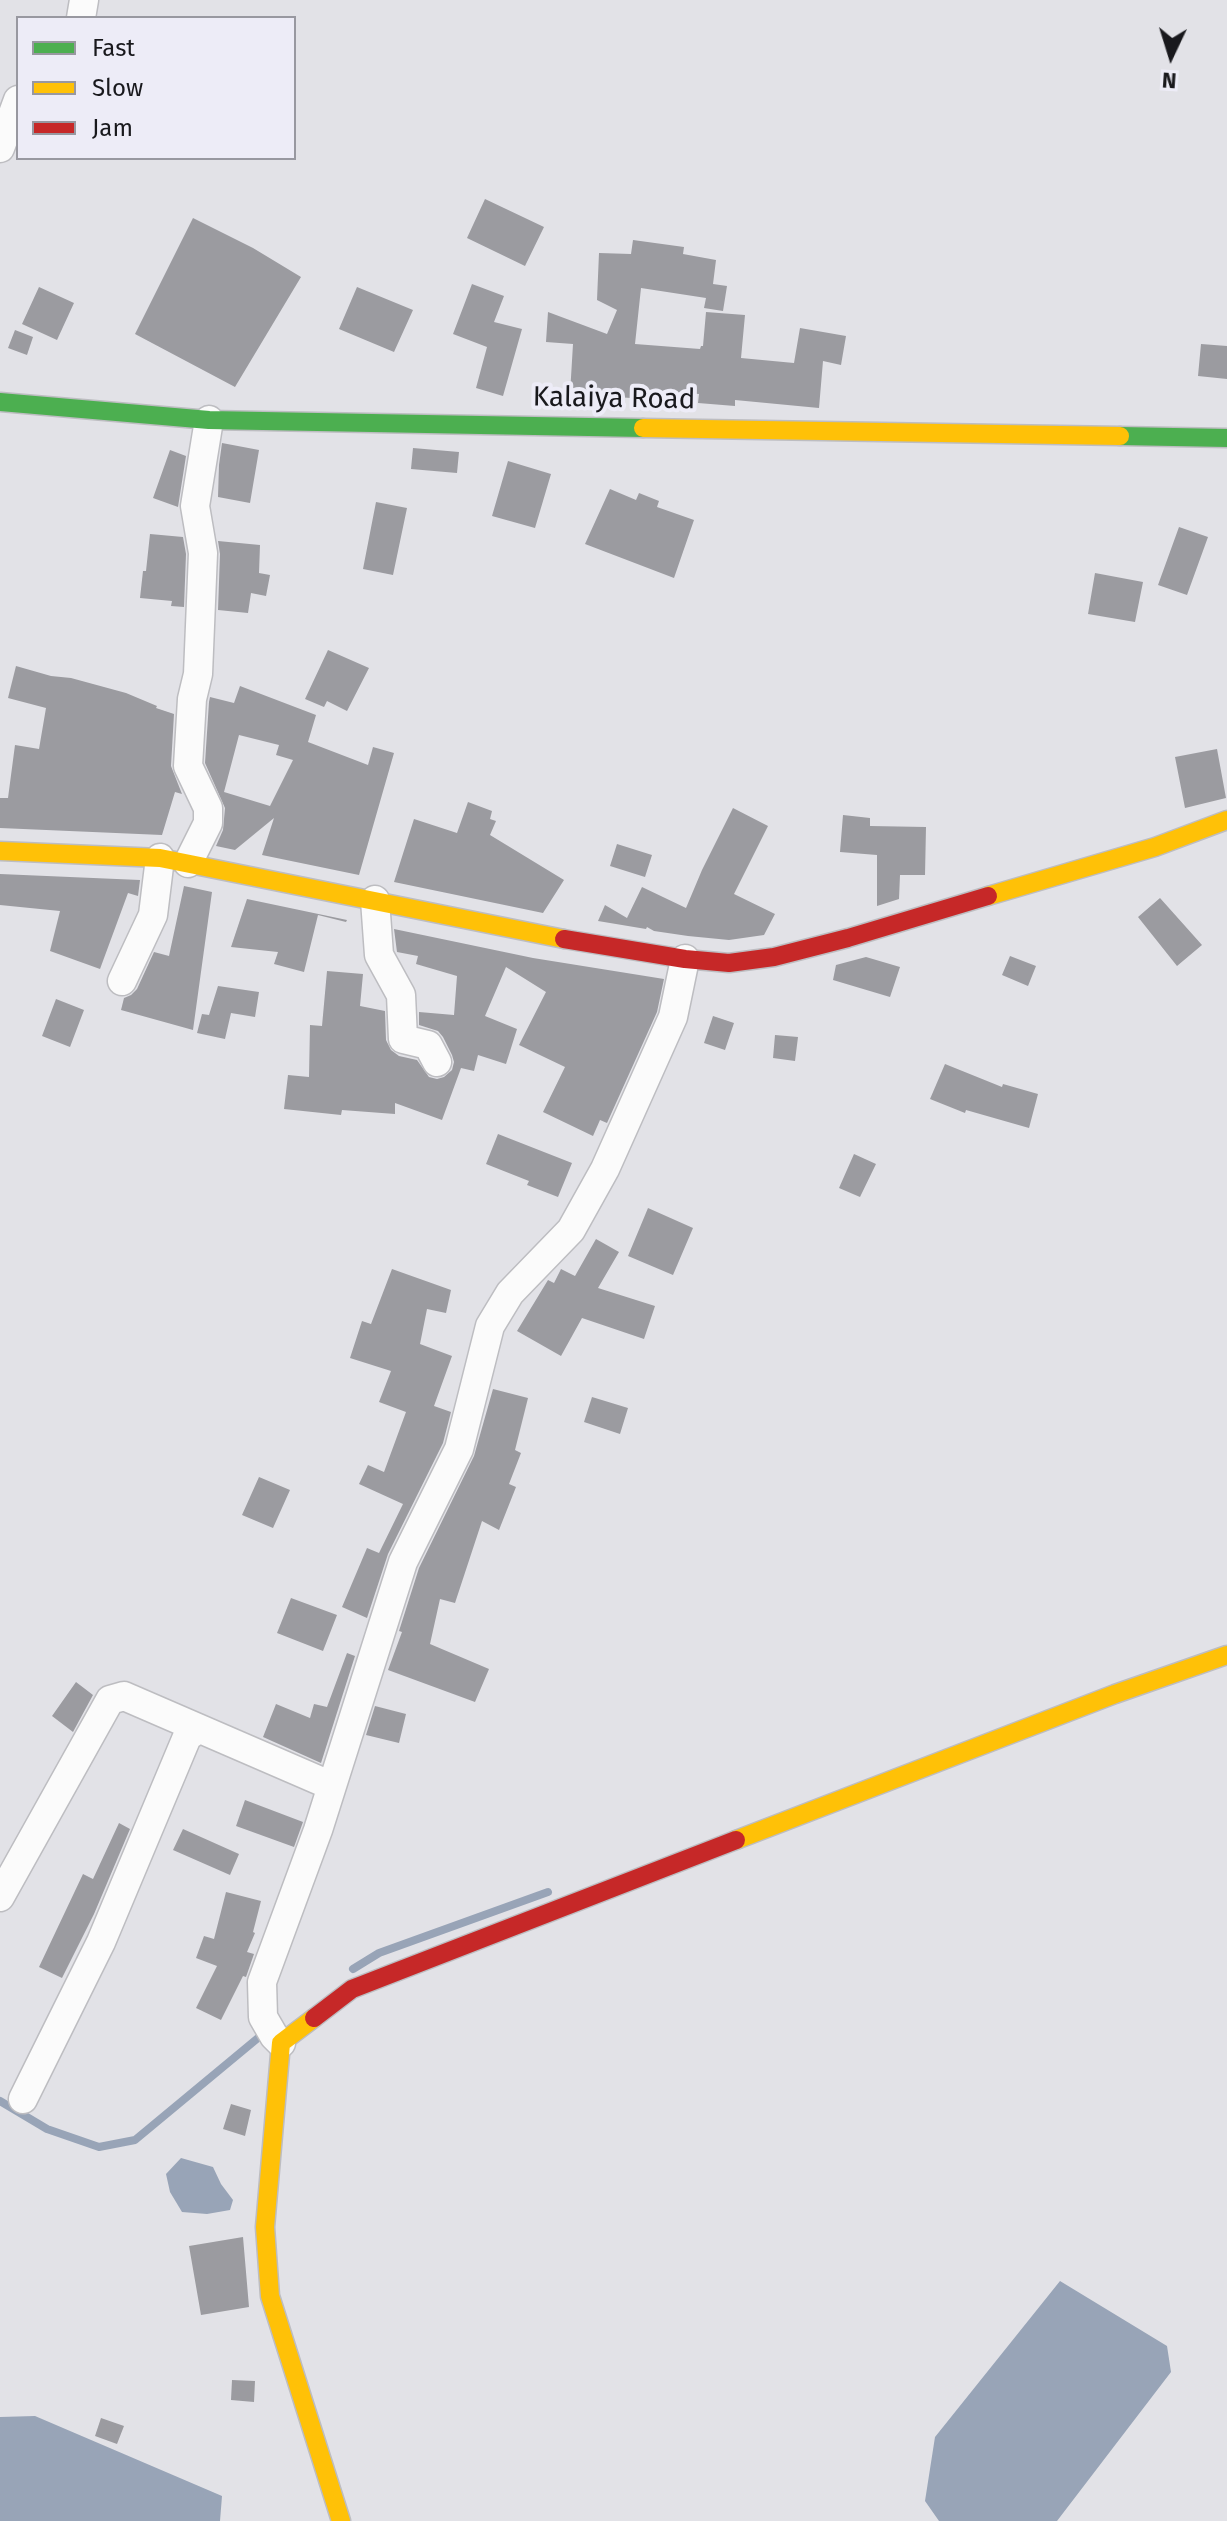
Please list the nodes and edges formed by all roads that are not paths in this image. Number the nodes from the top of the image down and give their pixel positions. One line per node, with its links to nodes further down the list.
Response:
1 (16, 105): 2 (street)
2 (0, 148)
3 (0, 402): 4 (street, Kalaiya Road)
4 (209, 420): 5 (street, Kalaiya Road); 8 (street)
5 (1227, 438)
6 (1227, 820): 10 (street)
7 (0, 851): 8 (street)
8 (174, 860): 9 (street); 11 (street)
9 (375, 900): 10 (street); 12 (street)
10 (685, 959): 15 (street)
11 (122, 981)
12 (437, 1062)
13 (1227, 1655): 17 (street)
14 (198, 1729): 15 (street); 16 (street); 18 (street)
15 (332, 1786): 17 (street)
16 (0, 1897)
17 (273, 2032): 19 (street)
18 (23, 2099)
19 (341, 2521)

